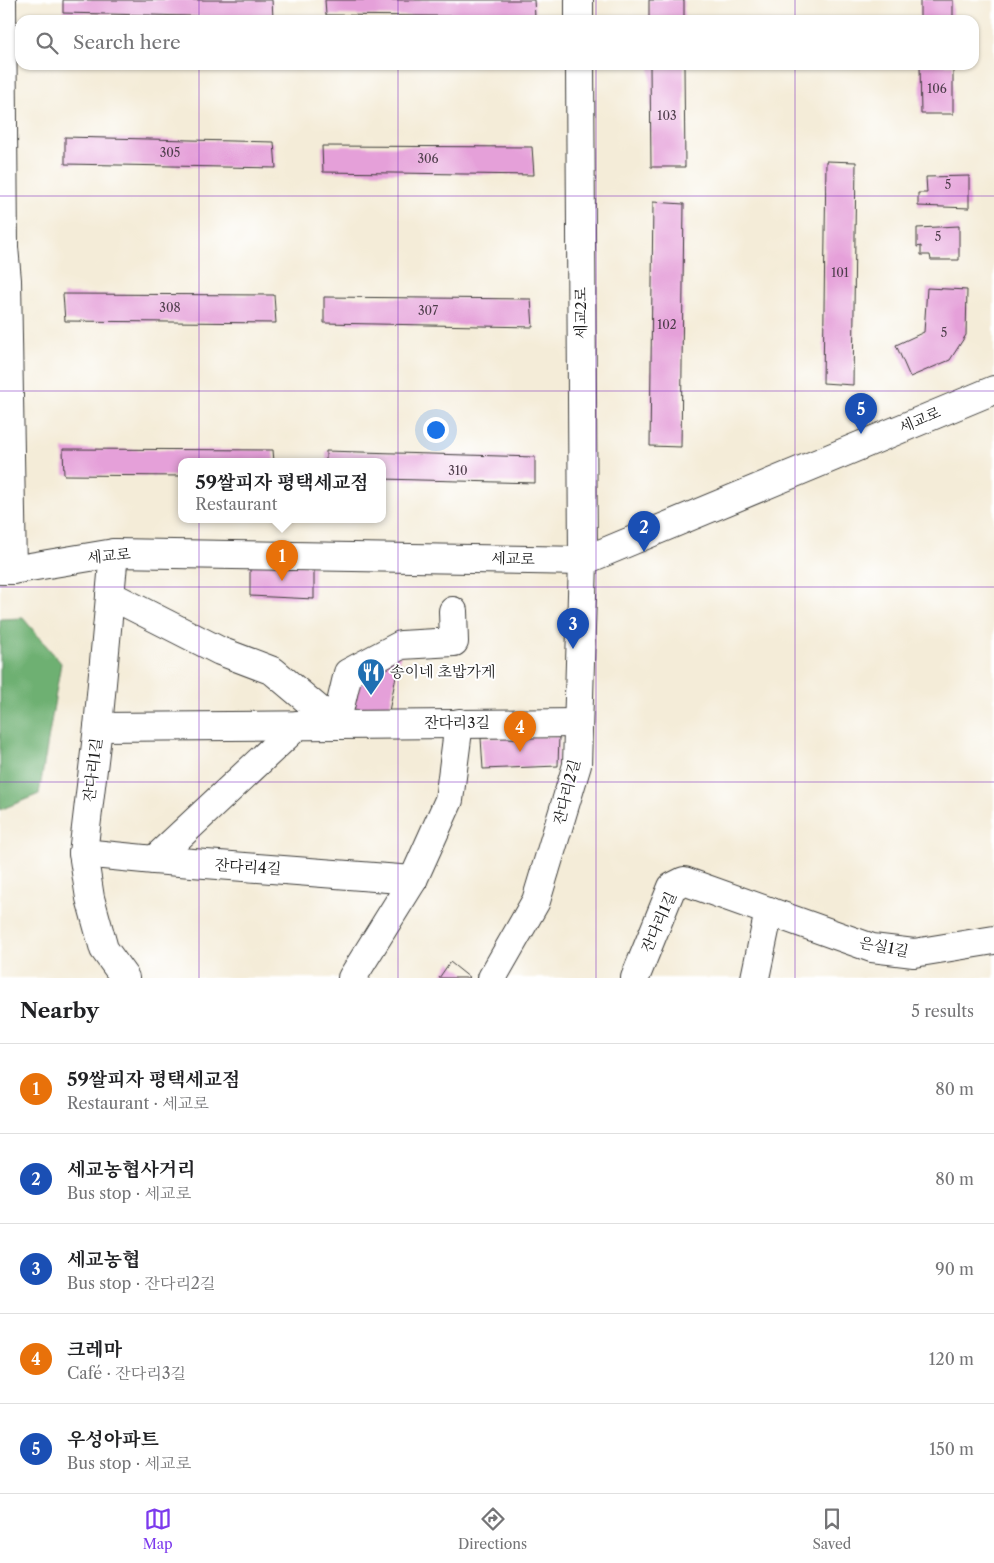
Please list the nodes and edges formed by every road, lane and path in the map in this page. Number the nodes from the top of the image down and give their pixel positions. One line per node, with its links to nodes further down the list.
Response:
1 (2, 0): 8 (street)
2 (579, 0): 3 (street)
3 (579, 15)
4 (580, 70): 7 (street, 세교2로)
5 (994, 390): 7 (street, 세교로)
6 (114, 553): 7 (street, 세교로); 8 (street, 세교로); 9 (street, 잔다리1길)
7 (583, 560): 11 (street, 잔다리2길)
8 (6, 561)
9 (110, 595): 12 (street); 15 (street, 잔다리1길)
10 (453, 611): 12 (street)
11 (578, 723): 13 (street, 잔다리3길); 23 (street, 잔다리2길)
12 (336, 724): 13 (street, 잔다리3길); 14 (street, 잔다리3길)
13 (459, 724): 18 (street)
14 (298, 725): 15 (street, 잔다리3길); 17 (street)
15 (98, 727): 16 (street, 잔다리1길)
16 (83, 853): 17 (street, 잔다리4길); 21 (street, 잔다리1길)
17 (154, 860): 18 (street, 잔다리4길)
18 (413, 880): 22 (street)
19 (774, 913): 20 (street, 은실1길); 24 (street, 잔다리1길); 25 (street)
20 (994, 940)
21 (125, 978)
22 (352, 978)
23 (492, 978)
24 (634, 978)
25 (755, 978)

